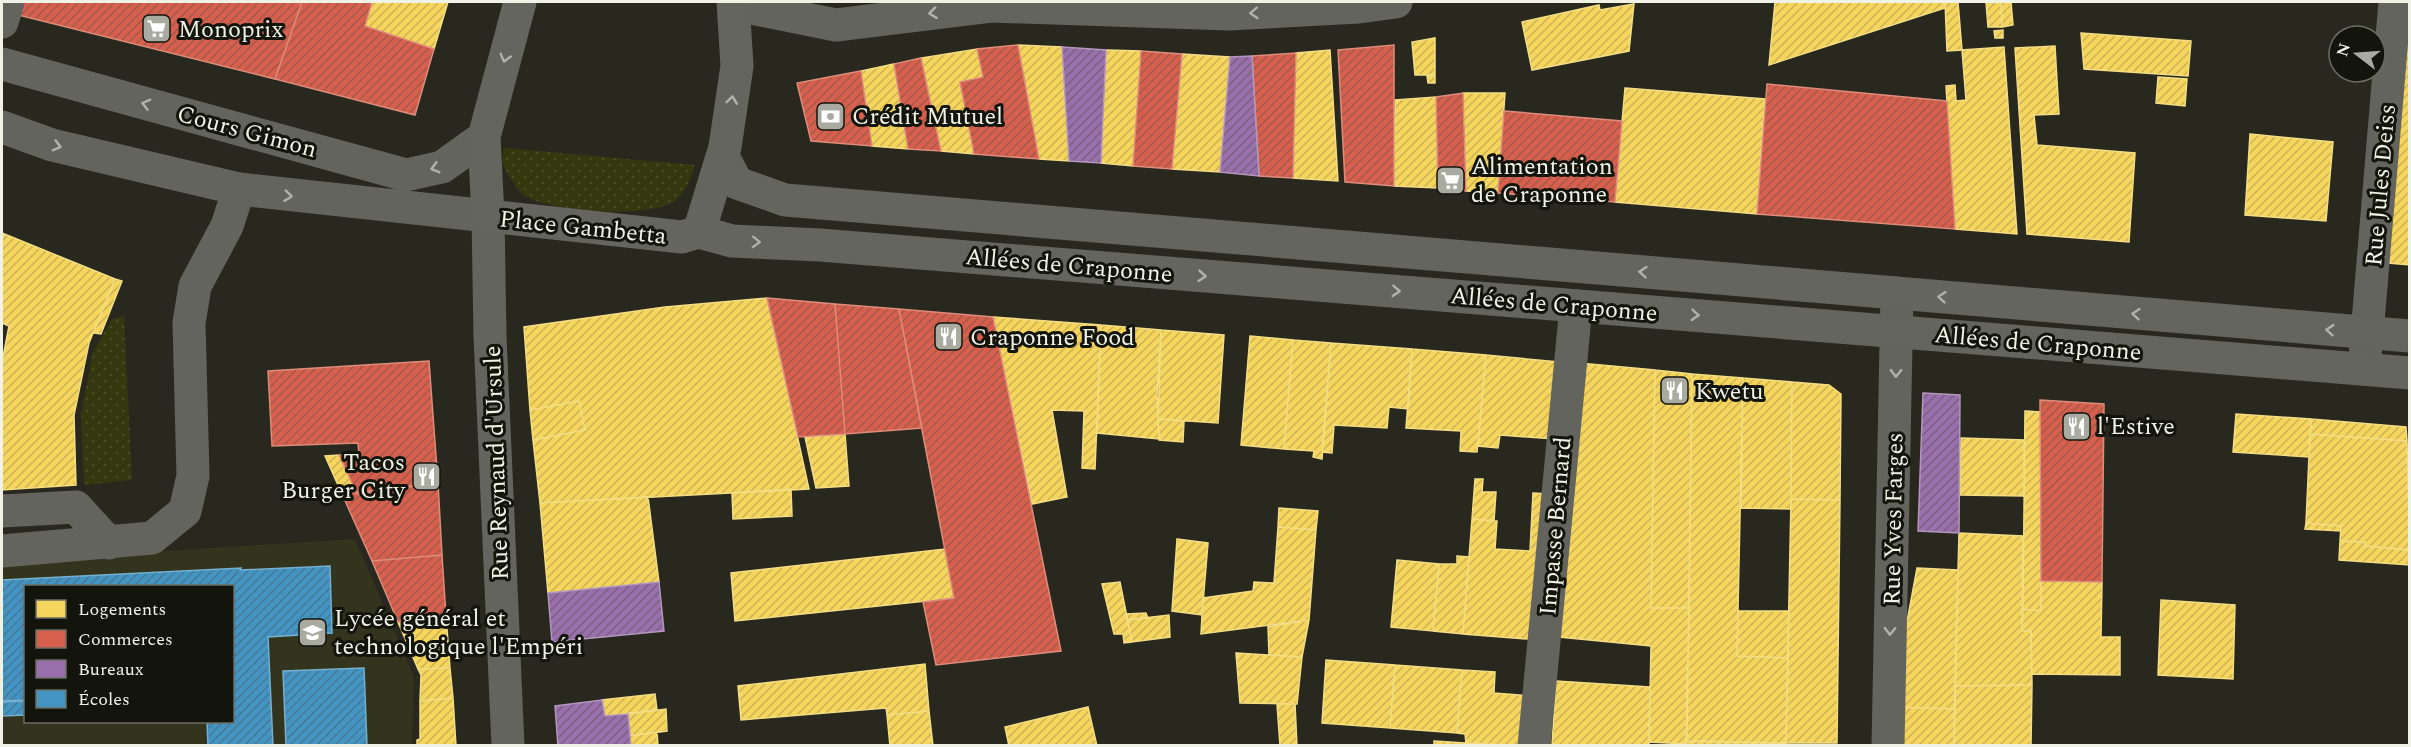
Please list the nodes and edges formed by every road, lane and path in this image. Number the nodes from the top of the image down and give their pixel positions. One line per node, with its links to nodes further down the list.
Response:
1 (8, 2): 8 (street)
2 (520, 2): 11 (main road, Place Gambetta, one-way to 11)
3 (733, 2): 12 (main road, Place Gambetta, one-way to 3)
4 (740, 2): 7 (street, one-way to 4)
5 (1395, 2): 7 (street, one-way to 7)
6 (2395, 2): 19 (street, Rue Jules Deiss)
7 (991, 4)
8 (2, 22)
9 (2, 64): 11 (street, Cours Gimon, one-way to 9)
10 (2, 127): 13 (street, Cours Gimon, one-way to 13)
11 (484, 137): 14 (main road, Place Gambetta)
12 (724, 158): 15 (main road, Place Gambetta); 16 (main road, Allées de Craponne, one-way to 12)
13 (239, 189): 14 (street, Cours Gimon, one-way to 14); 24 (street)
14 (488, 216): 15 (main road, Place Gambetta); 26 (street, Rue Reynaud d'Ursule)
15 (699, 232): 17 (main road, Allées de Craponne, one-way to 17)
16 (1897, 293): 18 (street, Rue Yves Farges); 19 (main road, Allées de Craponne, one-way to 16)
17 (1576, 306): 18 (main road, Allées de Craponne, one-way to 18); 27 (street, Impasse Bernard)
18 (1897, 332): 21 (main road, Allées de Craponne); 28 (street, Rue Yves Farges, one-way to 28)
19 (2366, 333): 20 (main road, Allées de Craponne); 21 (street, Rue Jules Deiss)
20 (2409, 336)
21 (2364, 369): 22 (main road, Allées de Craponne)
22 (2409, 373)
23 (2, 511): 24 (street)
24 (109, 543): 25 (street)
25 (2, 550)
26 (507, 746)
27 (1534, 746)
28 (1888, 746)

